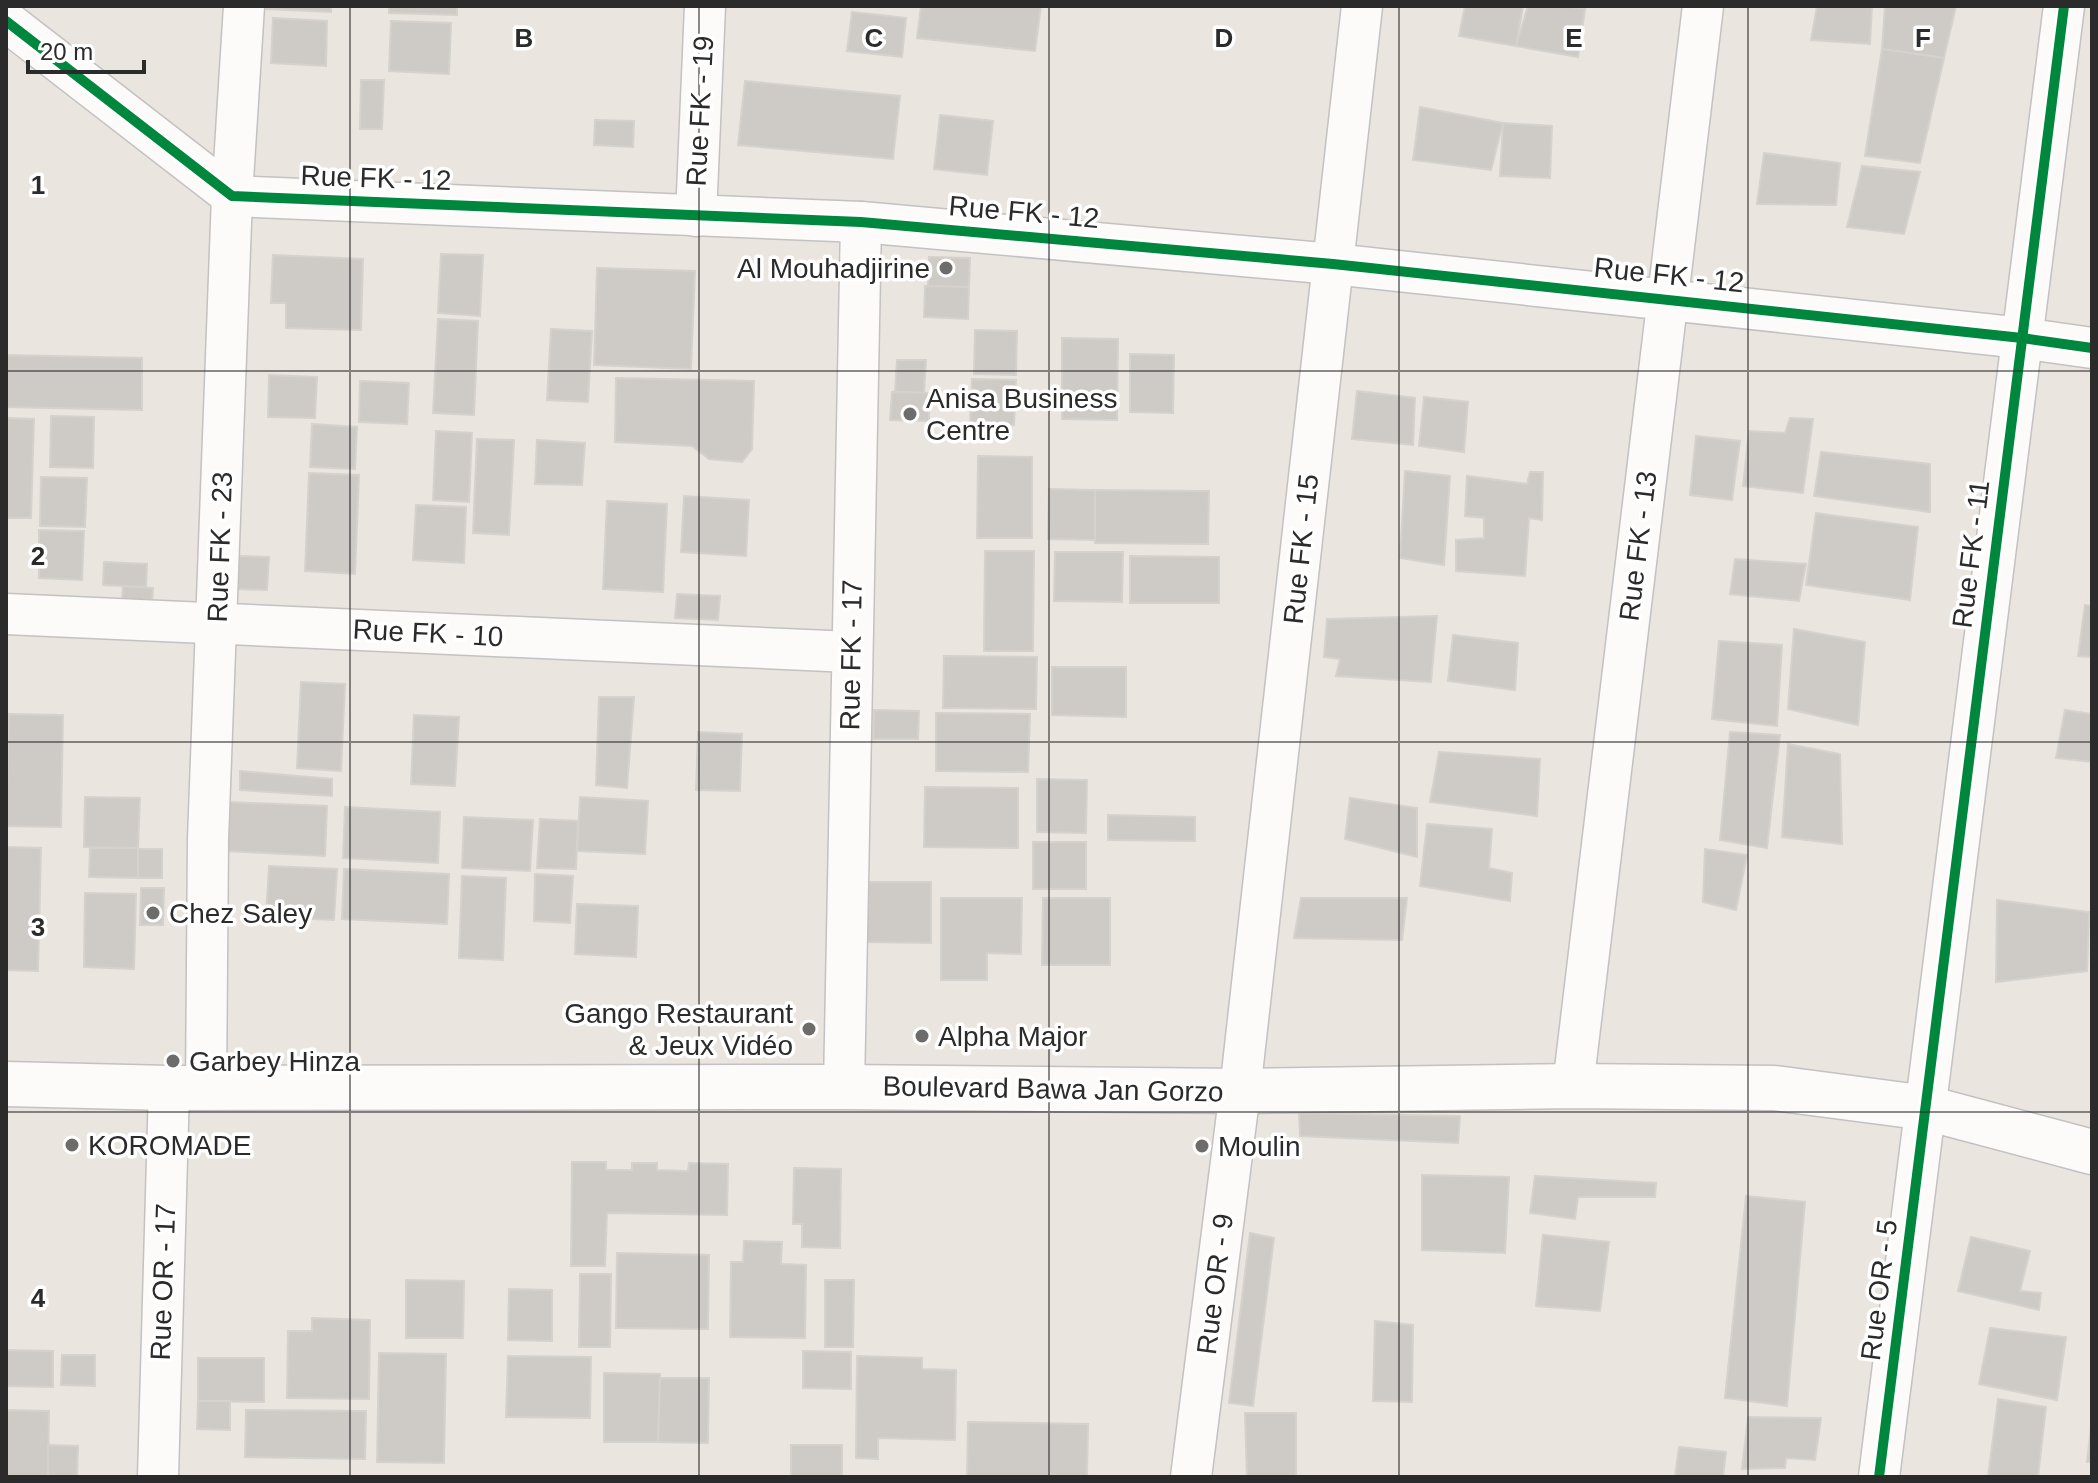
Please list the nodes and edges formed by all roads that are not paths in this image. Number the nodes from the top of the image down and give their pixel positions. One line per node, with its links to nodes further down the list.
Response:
1 (244, 6): 7 (street, Rue FK - 23)
2 (705, 6): 8 (street, Rue FK - 19)
3 (1362, 6): 10 (street, Rue FK - 15)
4 (1703, 6): 11 (street, Rue FK - 13)
5 (2064, 6): 12 (street, Rue FK - 11)
6 (6, 21): 7 (street)
7 (232, 196): 8 (street, Rue FK - 12); 15 (street, Rue FK - 23)
8 (696, 216): 9 (street, Rue FK - 12)
9 (861, 222): 10 (street, Rue FK - 12); 16 (street, Rue FK - 17)
10 (1333, 264): 11 (street, Rue FK - 12); 21 (street, Rue FK - 15)
11 (1668, 299): 12 (street, Rue FK - 12); 18 (street, Rue FK - 13)
12 (2022, 338): 13 (street, Rue FK - 12); 22 (street, Rue FK - 11)
13 (2092, 348)
14 (6, 614): 15 (street, Rue FK - 10)
15 (217, 623): 16 (street, Rue FK - 10); 20 (street, Rue FK - 23)
16 (851, 652): 19 (street, Rue FK - 17)
17 (6, 1084): 20 (main road, Boulevard Bawa Jan Gorzo)
18 (1573, 1086): 21 (main road, Boulevard Bawa Jan Gorzo); 22 (main road, Boulevard Bawa Jan Gorzo)
19 (844, 1087): 20 (main road, Boulevard Bawa Jan Gorzo); 21 (main road, Boulevard Bawa Jan Gorzo)
20 (188, 1088): 24 (street, Rue OR - 17)
21 (1240, 1091): 25 (street, Rue OR - 9)
22 (1927, 1108): 23 (main road, Boulevard Bawa Jan Gorzo); 26 (street, Rue OR - 5)
23 (2092, 1152)
24 (158, 1477)
25 (1191, 1477)
26 (1879, 1477)

